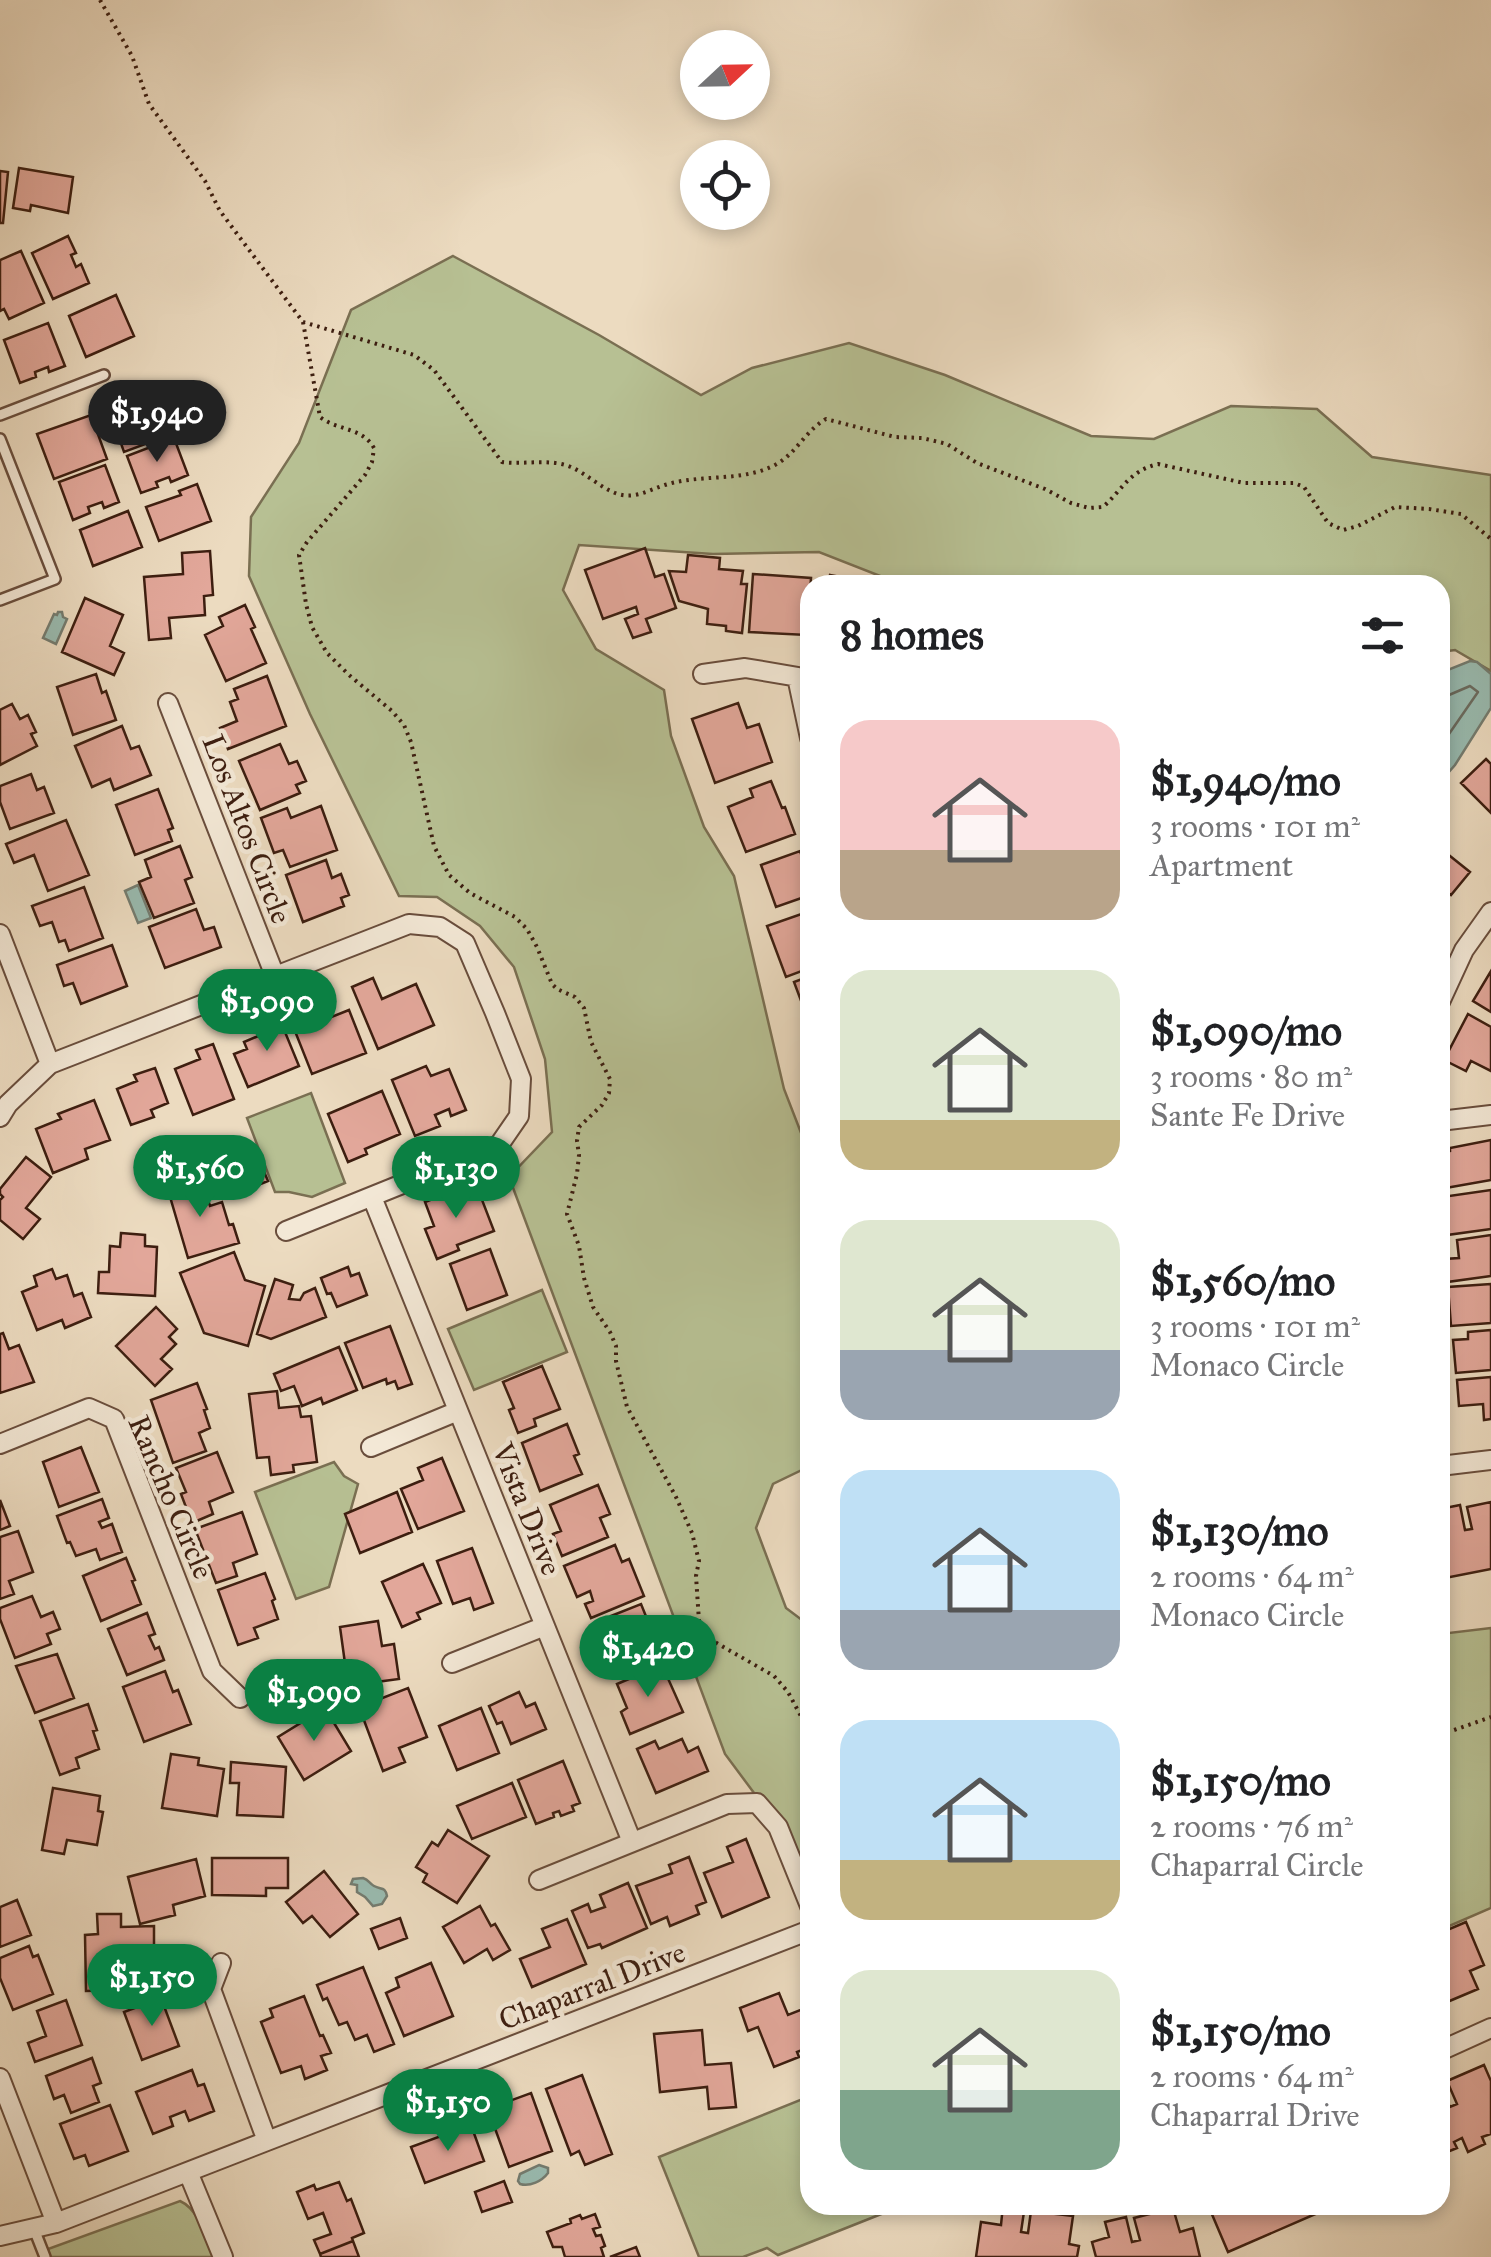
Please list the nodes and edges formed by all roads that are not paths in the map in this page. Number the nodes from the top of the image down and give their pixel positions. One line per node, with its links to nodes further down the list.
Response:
1 (104, 374): 2 (lane)
2 (0, 416)
3 (0, 439): 4 (lane)
4 (0, 600)
5 (704, 674): 6 (street)
6 (800, 677)
7 (168, 702): 10 (street, Los Altos Circle)
8 (1491, 912): 11 (street)
9 (0, 934): 12 (street)
10 (275, 976): 12 (street); 16 (street)
11 (1450, 980)
12 (50, 1064): 14 (street)
13 (1491, 1115): 15 (street)
14 (0, 1117)
15 (1450, 1121)
16 (372, 1196): 17 (street); 18 (street, Vista Drive)
17 (286, 1232)
18 (458, 1411): 20 (street); 23 (street, Vista Drive)
19 (0, 1444): 25 (street, Rancho Circle)
20 (371, 1447)
21 (1491, 1460): 22 (street)
22 (1450, 1465)
23 (545, 1626): 24 (street); 26 (street, Vista Drive)
24 (452, 1663)
25 (240, 1698)
26 (632, 1842): 27 (street); 28 (street)
27 (539, 1880)
28 (800, 1881)
29 (800, 1934): 34 (street, Chaparral Drive)
30 (221, 1963): 34 (street)
31 (1491, 2028): 32 (street)
32 (1450, 2046)
33 (0, 2078): 36 (street)
34 (267, 2141): 35 (street, Chaparral Drive)
35 (188, 2172): 36 (street, Chaparral Drive); 40 (street)
36 (56, 2223): 37 (street, Chaparral Drive)
37 (34, 2229): 38 (street, Chaparral Drive); 39 (lane)
38 (0, 2236)
39 (44, 2257)
40 (223, 2257)

